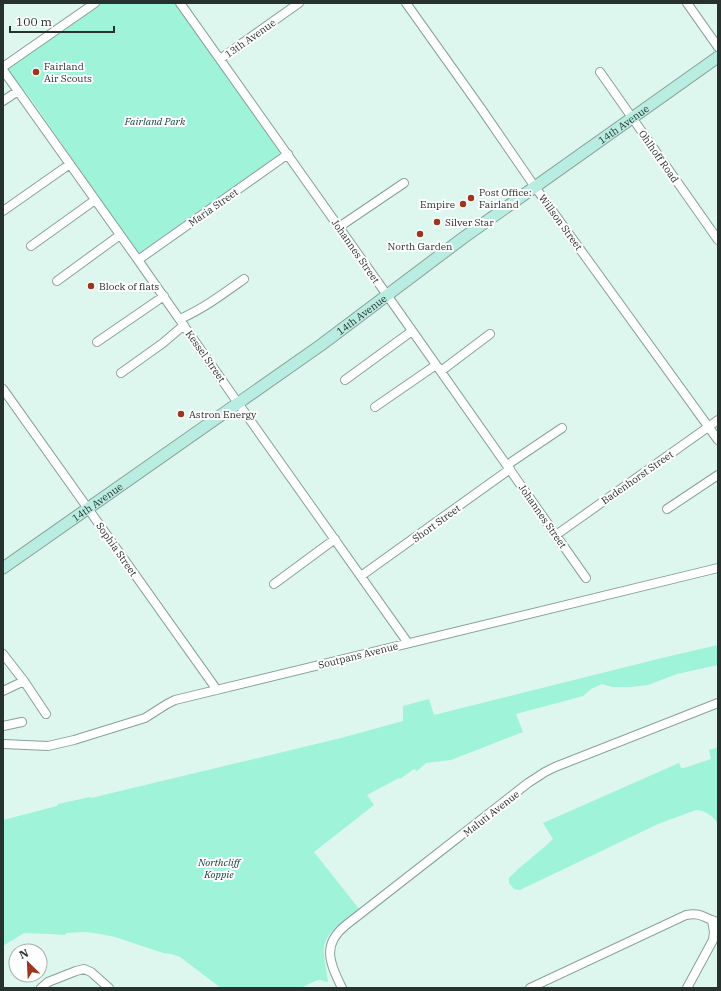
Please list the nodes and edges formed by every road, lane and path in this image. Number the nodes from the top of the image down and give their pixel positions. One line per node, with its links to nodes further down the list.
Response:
1 (95, 3): 9 (street)
2 (180, 3): 8 (street, Johannes Street)
3 (299, 3): 8 (street, 13th Avenue)
4 (406, 3): 18 (street, Willson Street)
5 (688, 3): 6 (street)
6 (718, 48)
7 (718, 57): 14 (main road, 14th Avenue)
8 (220, 59): 15 (street, Johannes Street)
9 (3, 67)
10 (3, 70): 12 (street, Kessel Street)
11 (600, 72): 14 (street, Ohlhoff Road)
12 (18, 91): 13 (street); 16 (street, Kessel Street)
13 (3, 101)
14 (632, 118): 18 (main road, 14th Avenue); 23 (street, Ohlhoff Road)
15 (288, 154): 21 (street, Johannes Street); 25 (street, Maria Street)
16 (70, 164): 19 (street, Kessel Street); 20 (street)
17 (404, 183): 21 (street)
18 (535, 187): 28 (main road, 14th Avenue); 41 (street, Willson Street)
19 (95, 200): 22 (street, Kessel Street); 24 (street)
20 (3, 212)
21 (339, 227): 28 (street, Johannes Street)
22 (120, 235): 25 (street, Kessel Street); 27 (street)
23 (718, 240)
24 (31, 246)
25 (138, 260): 29 (street, Kessel Street)
26 (244, 279): 30 (street)
27 (57, 281)
28 (387, 295): 31 (street, Johannes Street); 38 (main road, 14th Avenue)
29 (164, 296): 30 (street, Kessel Street); 33 (street)
30 (182, 322): 35 (street); 38 (street, Kessel Street)
31 (412, 331): 34 (street, Johannes Street); 36 (street)
32 (490, 334): 34 (street)
33 (97, 342)
34 (439, 368): 39 (street); 44 (street, Johannes Street)
35 (121, 373)
36 (346, 380)
37 (3, 389): 46 (street, Sophia Street)
38 (238, 403): 46 (main road, 14th Avenue); 49 (street, Kessel Street)
39 (376, 407)
40 (718, 420): 41 (street, Badenhorst Street)
41 (709, 427): 43 (street, Willson Street); 48 (street, Badenhorst Street)
42 (562, 428): 44 (street, Short Street)
43 (718, 440)
44 (508, 467): 48 (street, Johannes Street); 52 (street, Short Street)
45 (718, 475): 47 (street)
46 (88, 509): 50 (main road, 14th Avenue); 58 (street, Sophia Street)
47 (668, 509)
48 (556, 535): 53 (street, Johannes Street)
49 (335, 539): 52 (street, Kessel Street); 54 (street)
50 (3, 568)
51 (718, 568): 55 (street, Soutpans Avenue)
52 (361, 576): 55 (street, Kessel Street)
53 (586, 578)
54 (274, 584)
55 (408, 643): 58 (street, Soutpans Avenue)
56 (3, 654): 57 (street)
57 (24, 681): 59 (street); 61 (street)
58 (217, 690): 64 (street, Soutpans Avenue)
59 (3, 691)
60 (718, 703): 68 (street, Maluti Avenue)
61 (46, 714)
62 (22, 722): 63 (street)
63 (3, 726)
64 (3, 744)
65 (715, 921): 69 (street); 70 (street)
66 (41, 988): 67 (street)
67 (109, 988)
68 (342, 988)
69 (530, 988)
70 (687, 988)

